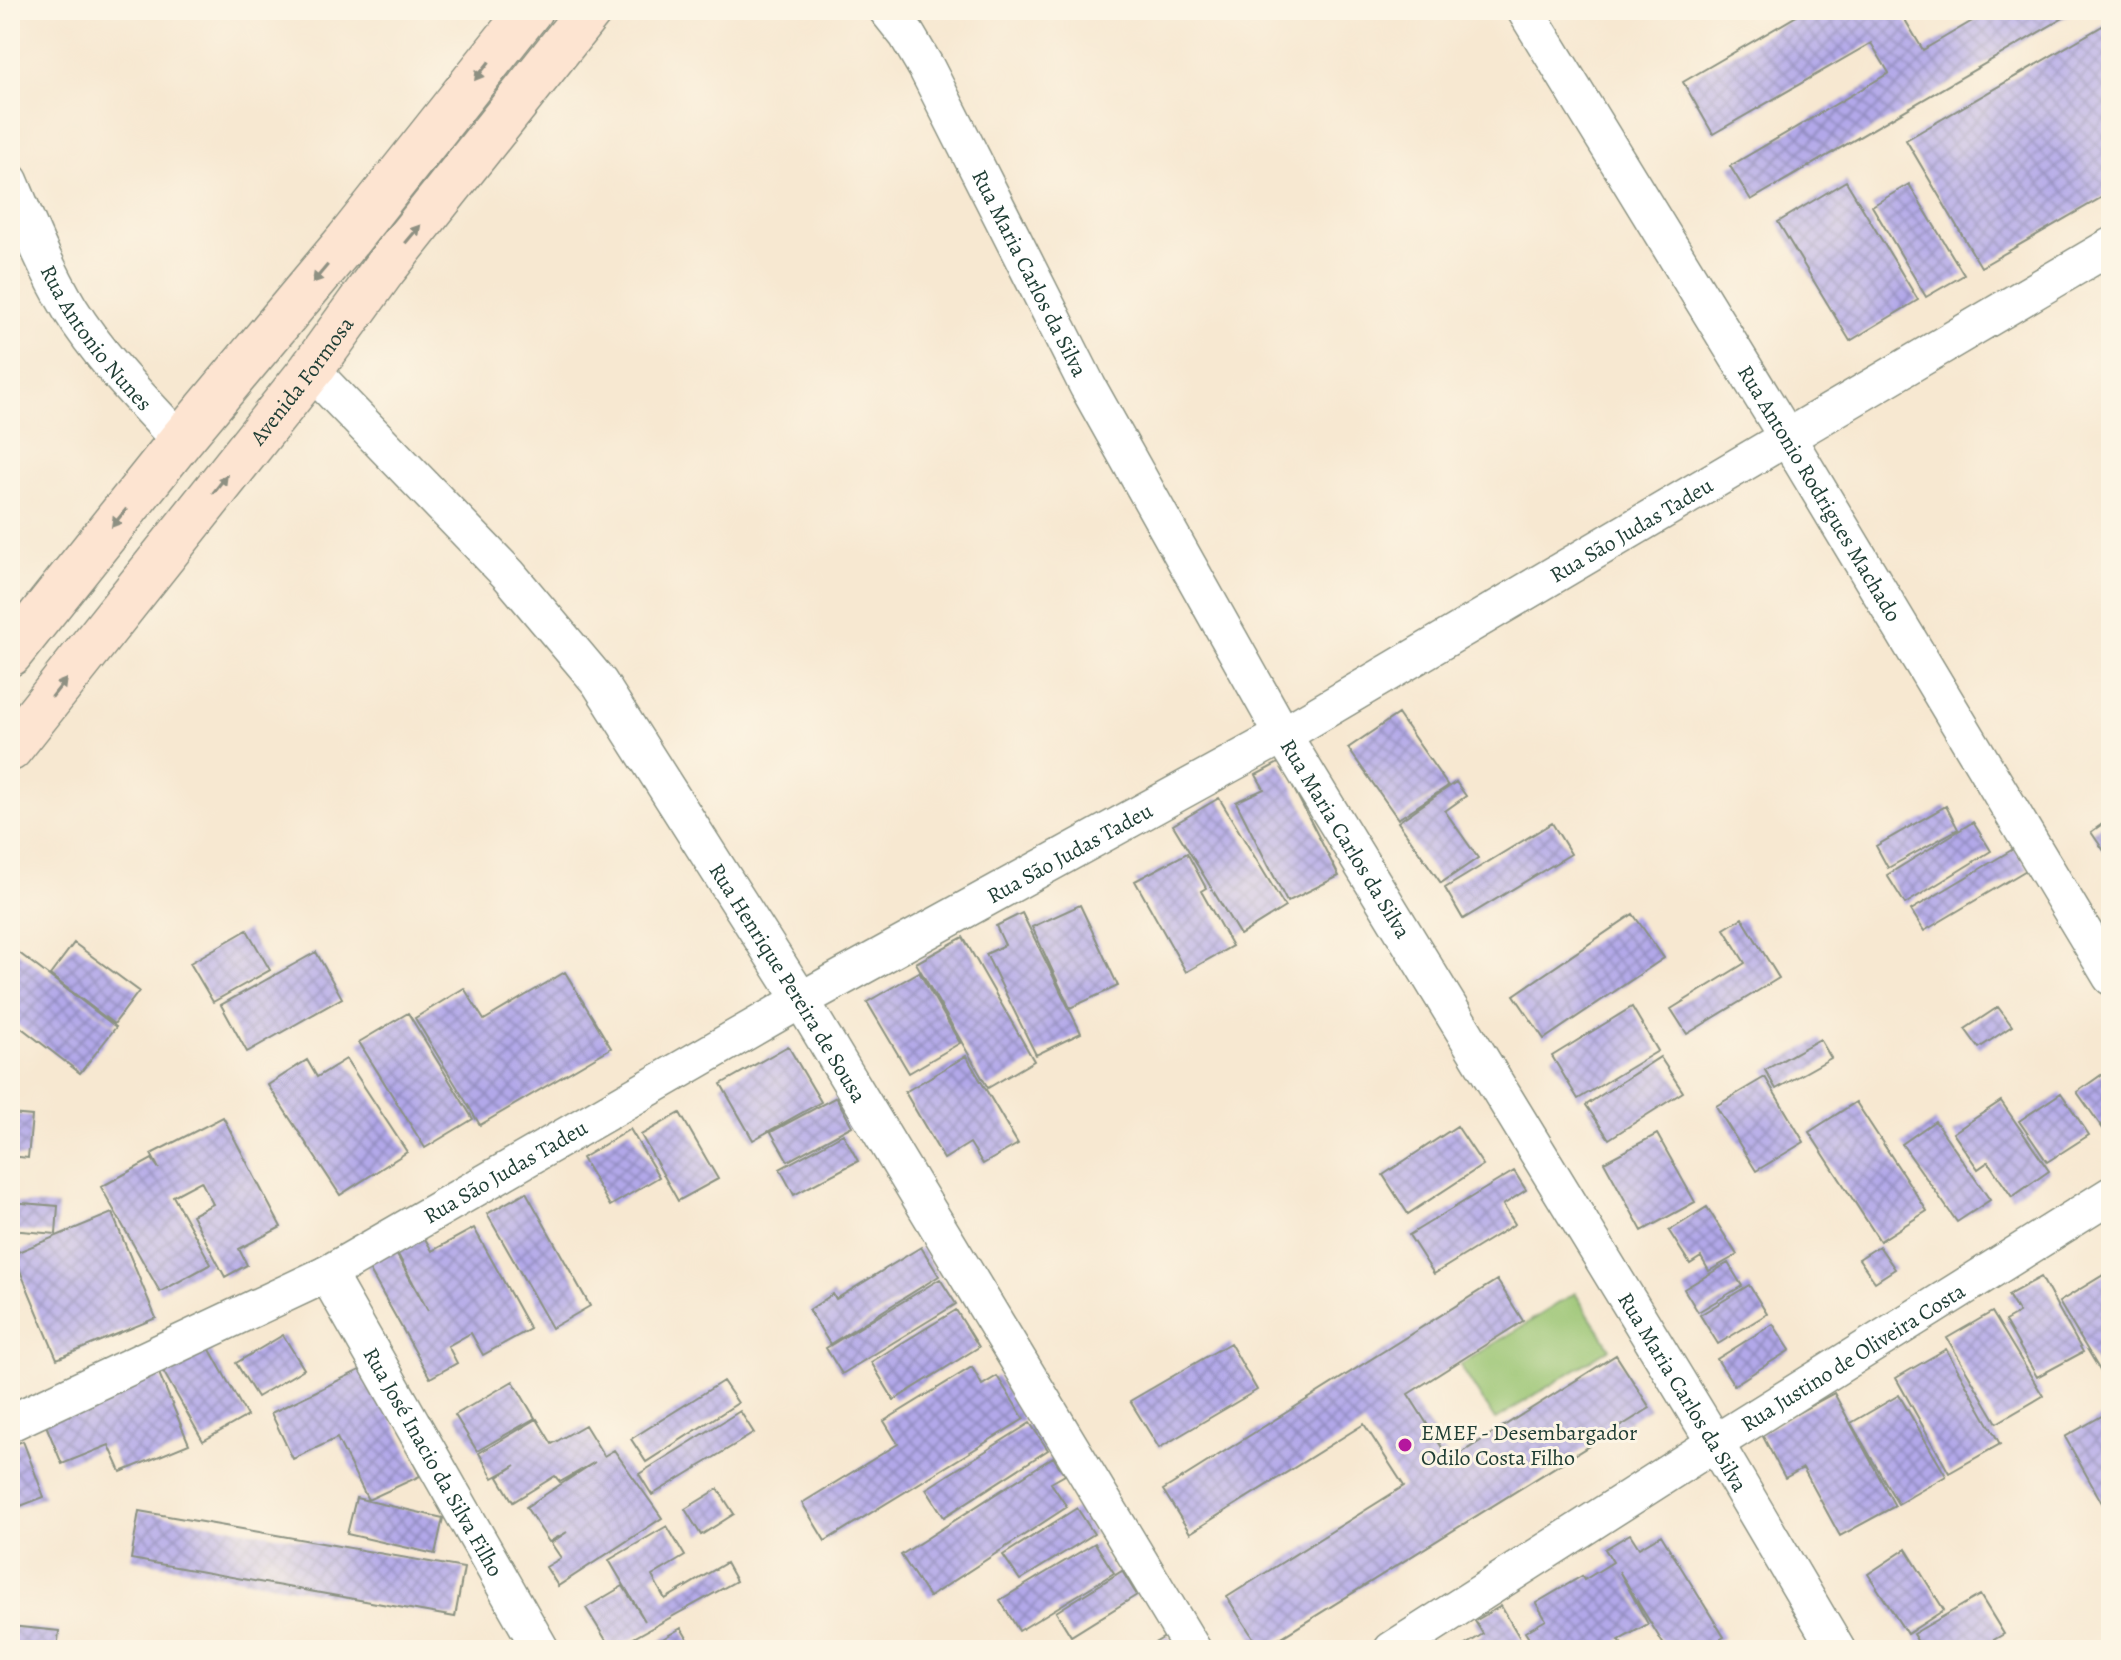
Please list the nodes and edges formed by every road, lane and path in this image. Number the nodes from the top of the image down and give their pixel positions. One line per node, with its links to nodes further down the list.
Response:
1 (590, 10): 5 (main road, Avenida Formosa)
2 (887, 10): 14 (street, Rua Maria Carlos da Silva)
3 (1525, 10): 11 (street, Rua Antonio Rodrigues Machado)
4 (526, 15): 5 (main road); 7 (main road, one-way to 7)
5 (561, 47): 9 (main road, Avenida Formosa, one-way to 5)
6 (10, 181): 12 (street, Rua Antonio Nunes)
7 (348, 240): 9 (main road); 12 (main road, one-way to 12)
8 (2111, 246): 11 (street, Rua São Judas Tadeu)
9 (384, 269): 10 (main road, Avenida Formosa)
10 (311, 370): 15 (main road, Avenida Formosa, one-way to 10); 17 (street, Rua Henrique Pereira de Sousa)
11 (1788, 439): 14 (street, Rua São Judas Tadeu); 16 (street, Rua Antonio Rodrigues Machado)
12 (180, 441): 13 (main road, one-way to 13)
13 (10, 654)
14 (1283, 735): 17 (street, Rua São Judas Tadeu); 21 (street, Rua Maria Carlos da Silva)
15 (10, 749)
16 (2111, 977)
17 (801, 1000): 19 (street, Rua São Judas Tadeu); 23 (street, Rua Henrique Pereira de Sousa)
18 (2111, 1195): 21 (street, Rua Justino de Oliveira Costa)
19 (327, 1274): 20 (street, Rua São Judas Tadeu); 22 (street, Rua José Inacio da Silva Filho)
20 (10, 1423)
21 (1715, 1443): 24 (street, Rua Justino de Oliveira Costa); 25 (street, Rua Maria Carlos da Silva)
22 (541, 1650)
23 (1193, 1650)
24 (1392, 1650)
25 (1837, 1650)

